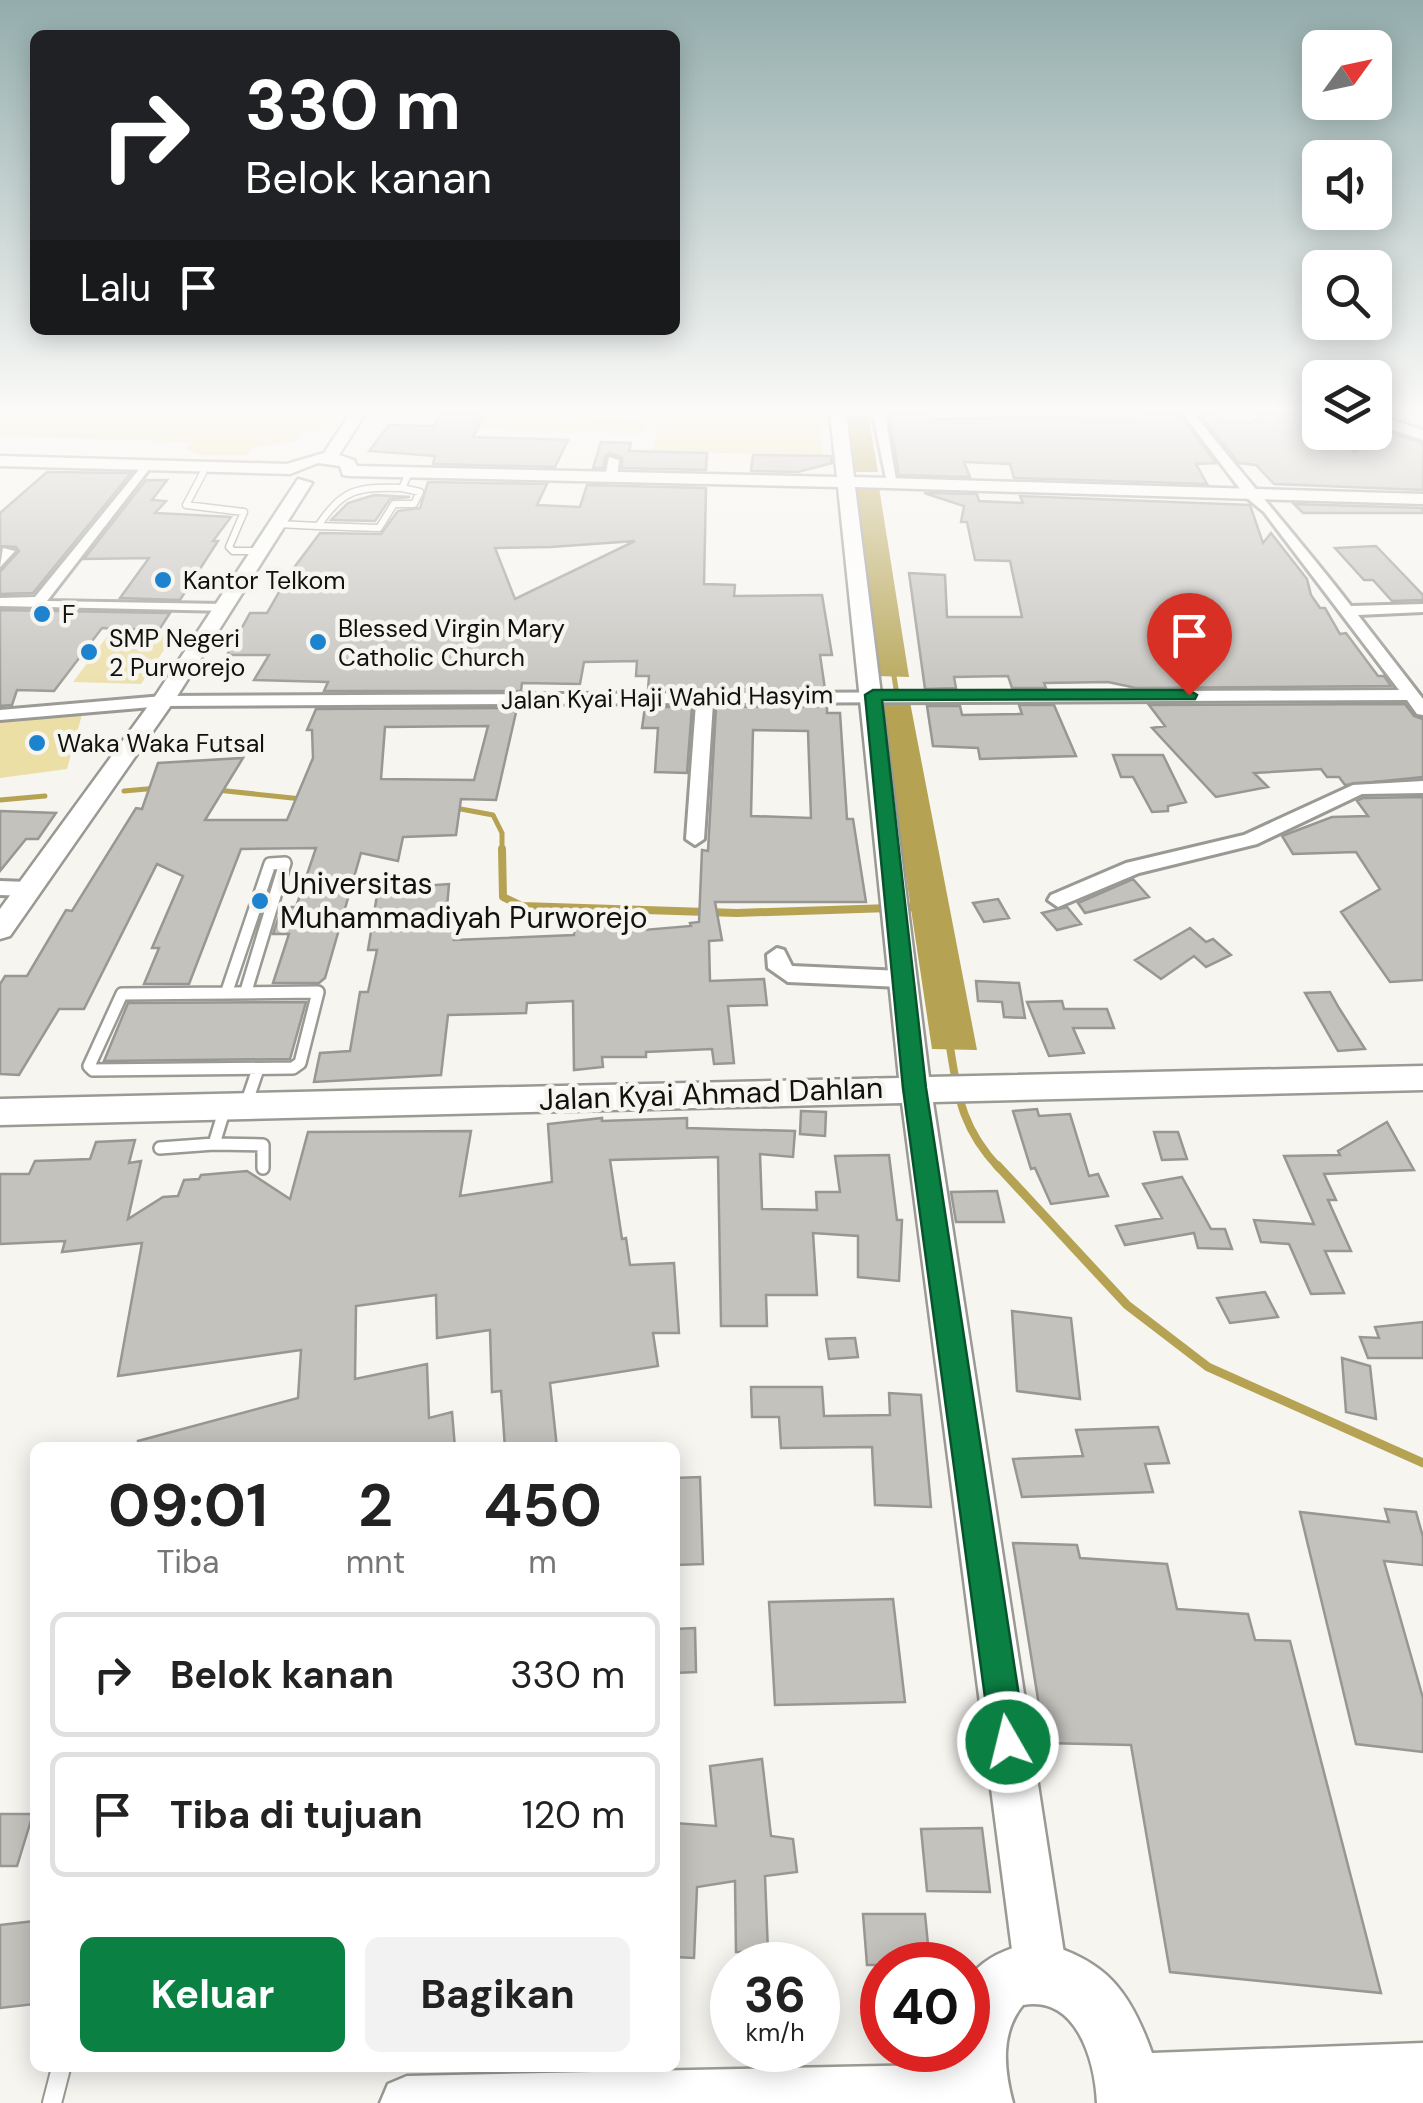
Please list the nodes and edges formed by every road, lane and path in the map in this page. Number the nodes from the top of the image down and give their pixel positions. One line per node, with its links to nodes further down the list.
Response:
1 (109, 512): 13 (street)
2 (244, 512): 10 (lane)
3 (288, 512): 8 (main road)
4 (327, 512): 9 (lane)
5 (389, 512): 9 (lane)
6 (853, 512): 19 (main road)
7 (1271, 512): 17 (street)
8 (278, 524): 9 (lane); 10 (main road)
9 (318, 526)
10 (261, 550): 15 (main road)
11 (0, 551): 12 (street)
12 (0, 562)
13 (40, 600): 14 (street); 15 (street)
14 (0, 602)
15 (224, 608): 21 (main road)
16 (1423, 608): 17 (street)
17 (1345, 611): 18 (street)
18 (1410, 694): 19 (street, Jalan Kyai Haji Wahid Hasyim); 22 (street)
19 (873, 695): 20 (street, Jalan Kyai Haji Wahid Hasyim); 31 (main road)
20 (705, 698): 21 (street, Jalan Kyai Haji Wahid Hasyim); 25 (street)
21 (163, 701): 23 (street, Jalan Kyai Haji Wahid Hasyim); 27 (main road)
22 (1423, 710)
23 (0, 715)
24 (1423, 787): 28 (street)
25 (695, 839)
26 (0, 888): 27 (street)
27 (28, 890): 29 (main road)
28 (1058, 900)
29 (0, 929)
30 (776, 955): 31 (street)
31 (902, 979): 36 (main road)
32 (227, 991): 33 (lane); 33 (lane); 34 (lane)
33 (246, 991): 34 (lane)
34 (258, 1069): 37 (lane)
35 (1423, 1078): 36 (main road, Jalan Kyai Ahmad Dahlan)
36 (914, 1088): 37 (main road, Jalan Kyai Ahmad Dahlan); 42 (main road)
37 (235, 1107): 38 (main road, Jalan Kyai Ahmad Dahlan); 39 (lane)
38 (0, 1112)
39 (214, 1144): 40 (lane); 41 (lane)
40 (160, 1148)
41 (263, 1169)
42 (1042, 1973): 45 (main road); 46 (main road)
43 (61, 2072): 47 (lane)
44 (1423, 2074): 45 (main road)
45 (1129, 2094)
46 (979, 2097): 48 (main road)
47 (52, 2103)
48 (406, 2103)

